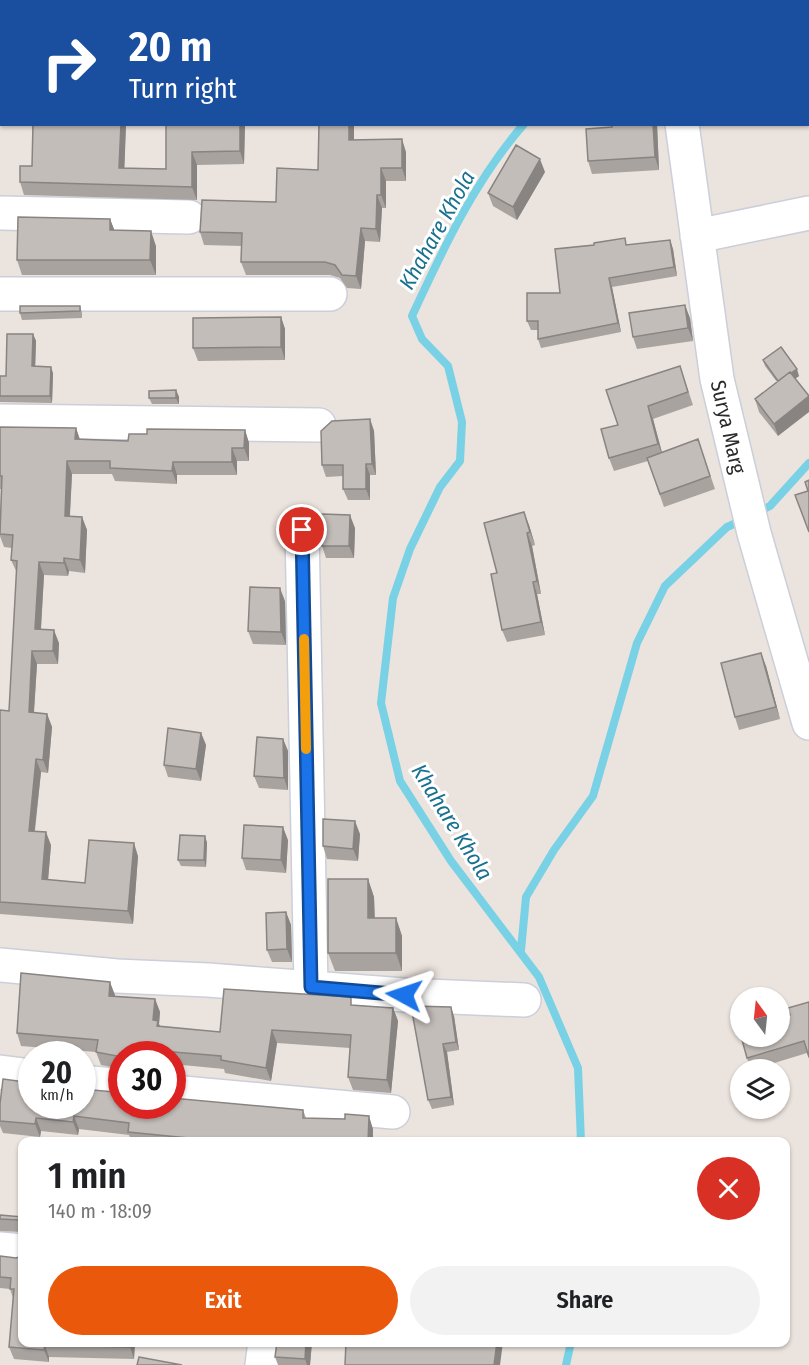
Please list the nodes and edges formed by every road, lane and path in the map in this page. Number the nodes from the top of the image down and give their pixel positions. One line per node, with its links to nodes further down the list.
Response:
1 (0, 85): 2 (street)
2 (0, 91)
3 (682, 126): 7 (street, Surya Marg)
4 (0, 213): 6 (street)
5 (809, 213): 7 (street)
6 (189, 217)
7 (697, 236): 13 (street, Surya Marg)
8 (0, 294): 9 (street)
9 (330, 294)
10 (0, 421): 11 (street)
11 (319, 425)
12 (302, 530): 15 (street)
13 (807, 713)
14 (0, 965): 15 (street)
15 (311, 987): 16 (street)
16 (524, 1000)
17 (0, 1072): 18 (street)
18 (18, 1074)
19 (186, 1093): 20 (street)
20 (393, 1112)
21 (0, 1249): 22 (street)
22 (18, 1251)
23 (264, 1347): 24 (street)
24 (261, 1365)

